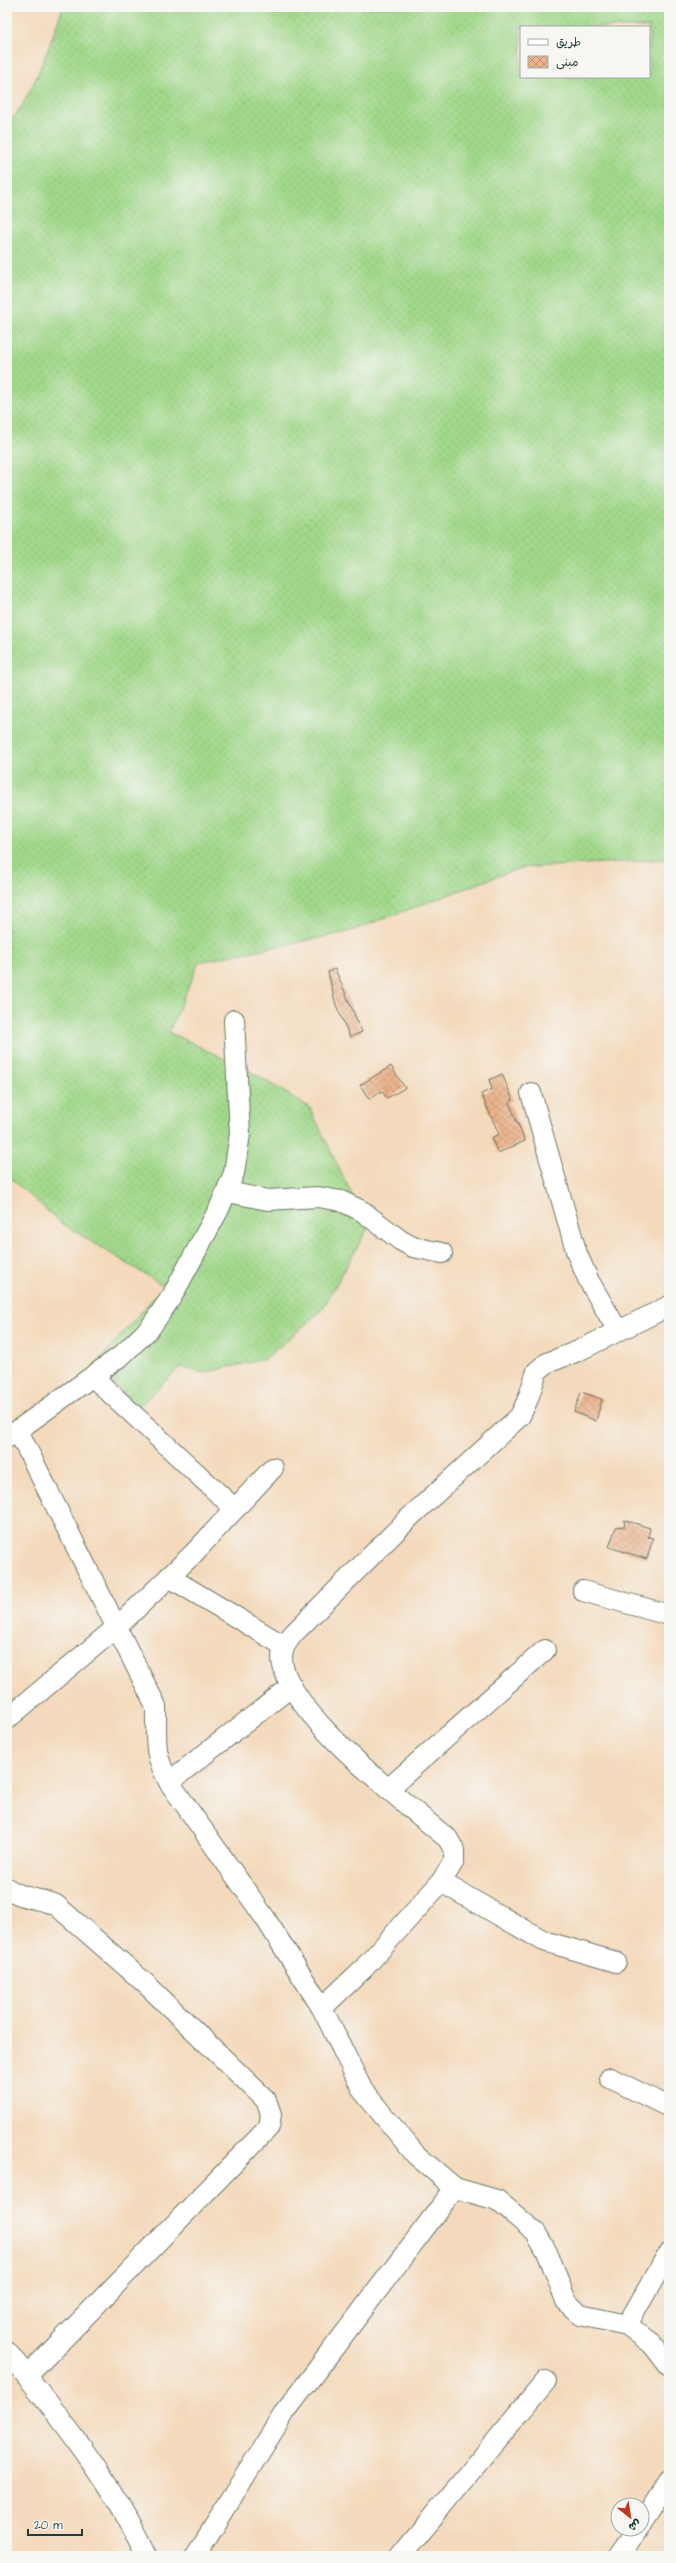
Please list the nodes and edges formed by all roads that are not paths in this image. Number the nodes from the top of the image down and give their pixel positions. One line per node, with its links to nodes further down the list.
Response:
1 (234, 1020): 3 (street)
2 (531, 1093): 6 (street)
3 (228, 1192): 4 (street); 7 (street)
4 (442, 1253)
5 (669, 1306): 6 (street)
6 (618, 1331): 15 (street)
7 (93, 1377): 8 (street); 10 (street)
8 (12, 1434): 14 (street)
9 (273, 1468): 10 (street)
10 (235, 1509): 11 (street)
11 (169, 1577): 14 (street); 15 (street)
12 (583, 1591): 13 (street)
13 (669, 1615)
14 (117, 1626): 18 (street); 19 (street)
15 (284, 1646): 17 (street)
16 (545, 1650): 20 (street)
17 (292, 1686): 19 (street); 20 (street)
18 (7, 1719)
19 (169, 1782): 24 (street)
20 (388, 1789): 21 (street)
21 (441, 1882): 23 (street); 24 (street)
22 (7, 1888): 32 (street)
23 (616, 1962)
24 (322, 2008): 27 (street)
25 (610, 2078): 26 (street)
26 (669, 2107)
27 (455, 2188): 29 (street); 38 (street)
28 (669, 2252): 29 (street)
29 (627, 2325): 31 (street)
30 (7, 2352): 32 (street)
31 (669, 2366)
32 (27, 2376): 37 (street)
33 (546, 2381): 39 (street)
34 (669, 2482): 35 (street)
35 (650, 2512)
36 (632, 2537): 40 (street)
37 (147, 2556)
38 (195, 2556)
39 (400, 2556)
40 (619, 2556)

